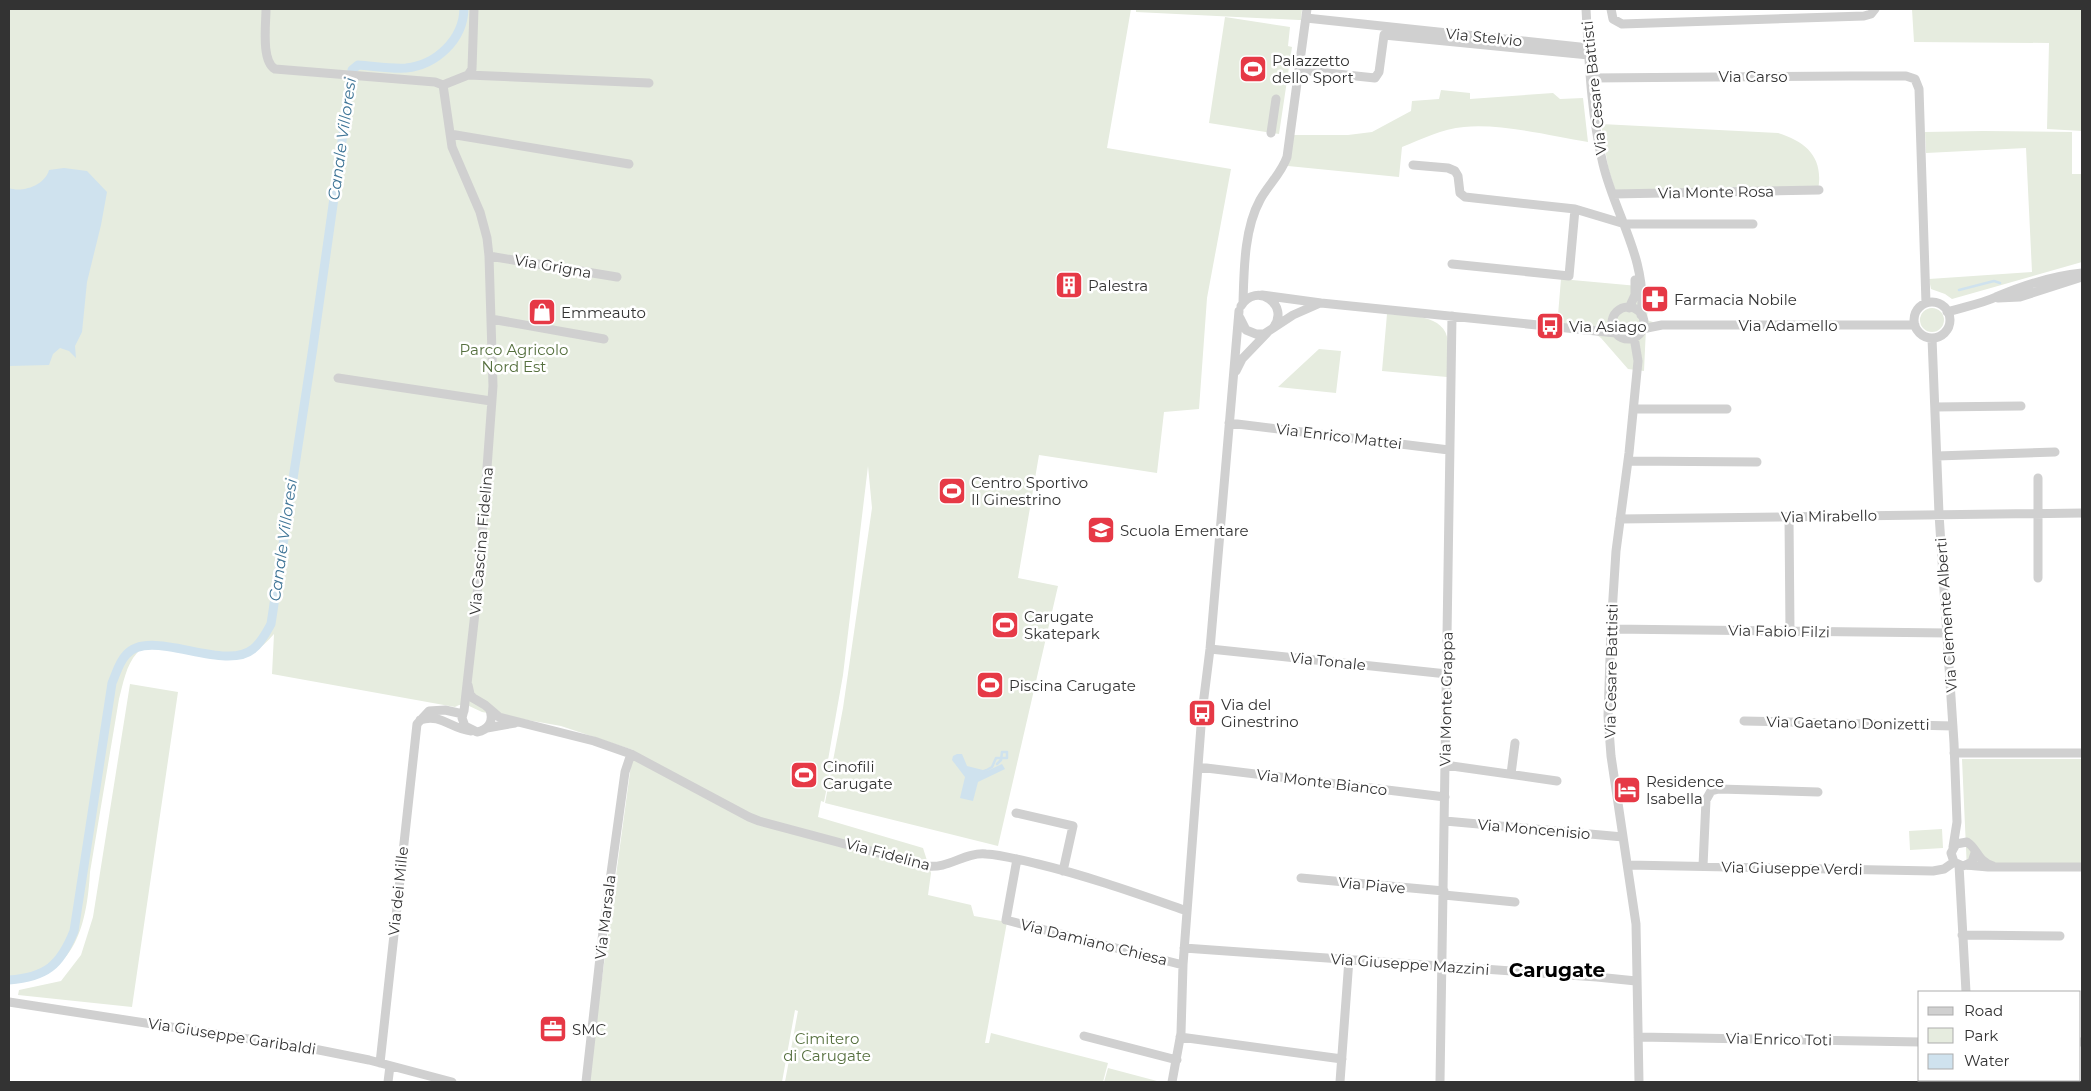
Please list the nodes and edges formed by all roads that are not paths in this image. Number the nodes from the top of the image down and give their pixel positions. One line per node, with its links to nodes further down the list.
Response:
1 (266, 9): 14 (street)
2 (474, 9): 11 (street)
3 (1586, 9): 9 (street, Via Cesare Battisti)
4 (1611, 9): 5 (street)
5 (1875, 9)
6 (1307, 14): 7 (street, Via Stelvio); 10 (street)
7 (1379, 26): 8 (street); 9 (street, Via Stelvio)
8 (1384, 35): 9 (street, Via Stelvio); 10 (street)
9 (1589, 52): 12 (street, Via Cesare Battisti)
10 (1299, 70): 33 (street)
11 (468, 75): 13 (street); 14 (street)
12 (1591, 78): 21 (street, Via Cesare Battisti); 35 (street, Via Carso)
13 (649, 82)
14 (443, 85): 17 (street, Via Cascina Fidelina)
15 (1276, 99): 16 (street)
16 (1271, 133)
17 (450, 134): 18 (street); 26 (street, Via Cascina Fidelina)
18 (629, 164)
19 (1414, 165): 22 (street)
20 (1819, 190): 21 (street, Via Monte Rosa)
21 (1613, 194): 23 (street, Via Cesare Battisti)
22 (1575, 209): 23 (street); 27 (street)
23 (1625, 224): 24 (street); 25 (street, Via Cesare Battisti)
24 (1753, 224)
25 (1634, 252): 36 (street, Via Cesare Battisti); 39 (street, Via Cesare Battisti)
26 (489, 256): 29 (street, Via Grigna); 40 (street, Via Cascina Fidelina)
27 (1452, 264)
28 (2082, 273): 32 (street)
29 (617, 277)
30 (2082, 277): 32 (street)
31 (1262, 295): 33 (street); 34 (street); 44 (street)
32 (1995, 298): 37 (street)
33 (1243, 301): 44 (street); 52 (street)
34 (1321, 303): 38 (street); 44 (street)
35 (1926, 303): 37 (street); 43 (street)
36 (1629, 308): 39 (street); 41 (street)
37 (1947, 312): 49 (street)
38 (1452, 316): 45 (street); 59 (street, Via Monte Grappa)
39 (1642, 317): 42 (street, Via Adamello); 46 (street)
40 (491, 319): 50 (street); 53 (street, Via Cascina Fidelina)
41 (1612, 320): 45 (street); 47 (street)
42 (1662, 325): 43 (street, Via Adamello); 46 (street, Via Adamello)
43 (1915, 325): 49 (street)
44 (1270, 330): 52 (street)
45 (1596, 330): 47 (street)
46 (1642, 330): 48 (street)
47 (1616, 333): 48 (street)
48 (1634, 337): 56 (street, Via Cesare Battisti)
49 (1932, 338): 55 (street, Via Clemente Alberti)
50 (604, 339)
51 (338, 378): 53 (street)
52 (1233, 378): 58 (street)
53 (492, 400): 76 (street, Via Cascina Fidelina)
54 (2021, 406): 55 (street)
55 (1935, 407): 61 (street, Via Clemente Alberti)
56 (1634, 409): 57 (street); 62 (street, Via Cesare Battisti)
57 (1727, 409)
58 (1229, 423): 59 (street, Via Enrico Mattei); 74 (street)
59 (1449, 450): 75 (street, Via Monte Grappa)
60 (2056, 452): 61 (street)
61 (1937, 456): 66 (street, Via Clemente Alberti)
62 (1628, 461): 63 (street); 69 (street, Via Cesare Battisti)
63 (1757, 462)
64 (2038, 478): 67 (street)
65 (2082, 513): 67 (street, Via Mirabello)
66 (1939, 514): 67 (street, Via Mirabello); 68 (street, Via Mirabello); 73 (street, Via Clemente Alberti)
67 (2038, 514): 70 (street)
68 (1789, 517): 69 (street, Via Mirabello); 72 (street)
69 (1620, 519): 71 (street, Via Cesare Battisti)
70 (2038, 578)
71 (1611, 629): 72 (street, Via Fabio Filzi); 99 (street, Via Cesare Battisti)
72 (1790, 631): 73 (street, Via Fabio Filzi)
73 (1948, 633): 83 (street, Via Clemente Alberti)
74 (1210, 649): 75 (street, Via Tonale); 91 (street)
75 (1447, 674): 90 (street, Via Monte Grappa)
76 (467, 682): 77 (street); 79 (street, Via Cascina Fidelina)
77 (482, 704): 78 (street, Via Fidelina); 79 (street)
78 (490, 710): 82 (street, Via Fidelina); 84 (street)
79 (463, 712): 80 (street); 85 (street)
80 (420, 720): 85 (street); 129 (street, Via dei Mille)
81 (1744, 721): 83 (street, Via Gaetano Donizetti)
82 (520, 723): 84 (street, Via Fidelina); 89 (street, Via Fidelina)
83 (1953, 726): 87 (street, Via Clemente Alberti)
84 (487, 728): 85 (street, Via Fidelina)
85 (477, 732)
86 (1515, 743): 92 (street)
87 (1954, 753): 88 (street); 98 (street, Via Clemente Alberti)
88 (2082, 753)
89 (631, 754): 103 (street, Via Fidelina); 133 (street, Via Marsala)
90 (1446, 764): 92 (street); 95 (street, Via Monte Grappa)
91 (1198, 767): 95 (street, Via Monte Bianco); 113 (street)
92 (1511, 774): 93 (street)
93 (1557, 781)
94 (1818, 792): 106 (street)
95 (1445, 796): 97 (street, Via Monte Grappa)
96 (1016, 812): 109 (street)
97 (1445, 821): 99 (street, Via Moncenisio); 111 (street, Via Monte Grappa)
98 (1957, 822): 100 (street, Via Clemente Alberti); 101 (street, Via Clemente Alberti)
99 (1623, 837): 105 (street, Via Cesare Battisti)
100 (1967, 842): 101 (street); 102 (street)
101 (1953, 846): 104 (street)
102 (1975, 853): 104 (street); 107 (street)
103 (1017, 860): 109 (street, Via Fidelina); 118 (street, Via Damiano Chiesa)
104 (1960, 864): 106 (street, Via Giuseppe Verdi); 107 (street); 114 (street)
105 (1628, 865): 106 (street, Via Giuseppe Verdi); 120 (street, Via Cesare Battisti)
106 (1703, 866)
107 (1995, 866): 108 (street)
108 (2082, 867)
109 (1064, 871): 113 (street, Via Fidelina)
110 (1301, 878): 111 (street, Via Piave)
111 (1444, 893): 112 (street, Via Piave); 119 (street, Via Monte Grappa)
112 (1516, 902)
113 (1187, 911): 116 (street)
114 (1962, 935): 115 (street); 121 (street)
115 (2060, 936)
116 (1184, 948): 117 (street, Via Giuseppe Mazzini); 118 (street)
117 (1349, 959): 119 (street, Via Giuseppe Mazzini); 127 (street)
118 (1183, 965): 124 (street)
119 (1443, 967): 120 (street, Via Giuseppe Mazzini); 136 (street, Via Monte Grappa)
120 (1636, 981): 125 (street, Via Cesare Battisti)
121 (1966, 991)
122 (9, 1002): 129 (street, Via Giuseppe Garibaldi)
123 (1084, 1036): 128 (street)
124 (1180, 1037): 127 (street); 128 (street)
125 (1638, 1037): 126 (street, Via Enrico Toti); 137 (street, Via Cesare Battisti)
126 (1918, 1042)
127 (1342, 1059): 135 (street)
128 (1177, 1060): 134 (street)
129 (380, 1063): 130 (street, Via Giuseppe Garibaldi)
130 (390, 1066): 131 (street); 132 (street, Via Giuseppe Garibaldi)
131 (388, 1082)
132 (452, 1082)
133 (586, 1082)
134 (1172, 1082)
135 (1340, 1082)
136 (1440, 1082)
137 (1639, 1082)

